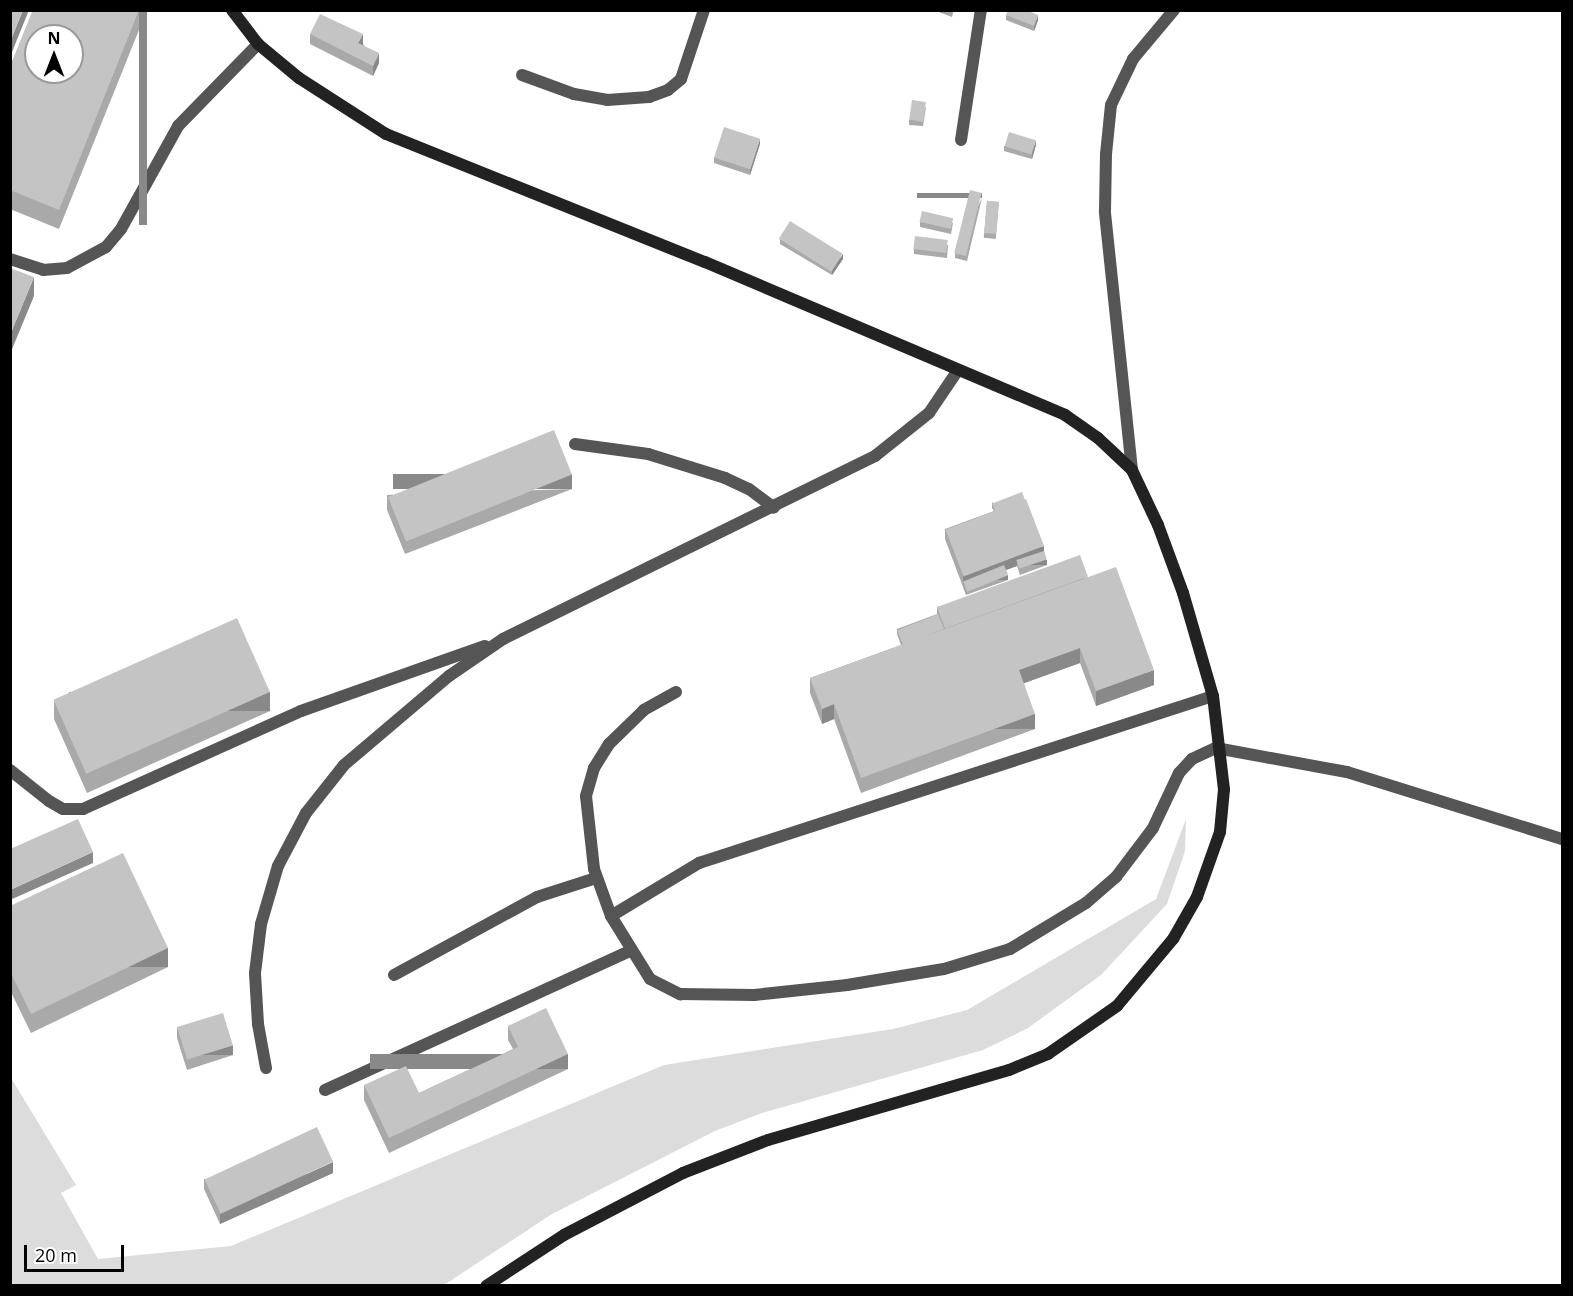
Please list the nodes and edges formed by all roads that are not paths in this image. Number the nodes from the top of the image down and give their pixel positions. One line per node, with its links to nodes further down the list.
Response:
1 (232, 10): 5 (main road)
2 (704, 10): 6 (street)
3 (981, 10): 7 (street)
4 (1174, 10): 11 (street)
5 (258, 44): 8 (street); 9 (main road)
6 (522, 75)
7 (961, 140)
8 (10, 259)
9 (958, 370): 11 (main road); 12 (street)
10 (575, 444): 12 (street)
11 (1132, 470): 15 (main road)
12 (774, 508): 13 (street)
13 (503, 639): 17 (street); 23 (street)
14 (676, 692): 19 (street)
15 (1213, 696): 16 (main road); 20 (street)
16 (1220, 747): 18 (street); 21 (street); 25 (main road)
17 (10, 770)
18 (1563, 839)
19 (596, 878): 20 (street); 22 (street)
20 (610, 916): 21 (street)
21 (630, 951): 24 (street)
22 (394, 975)
23 (266, 1068)
24 (325, 1090)
25 (486, 1286)

